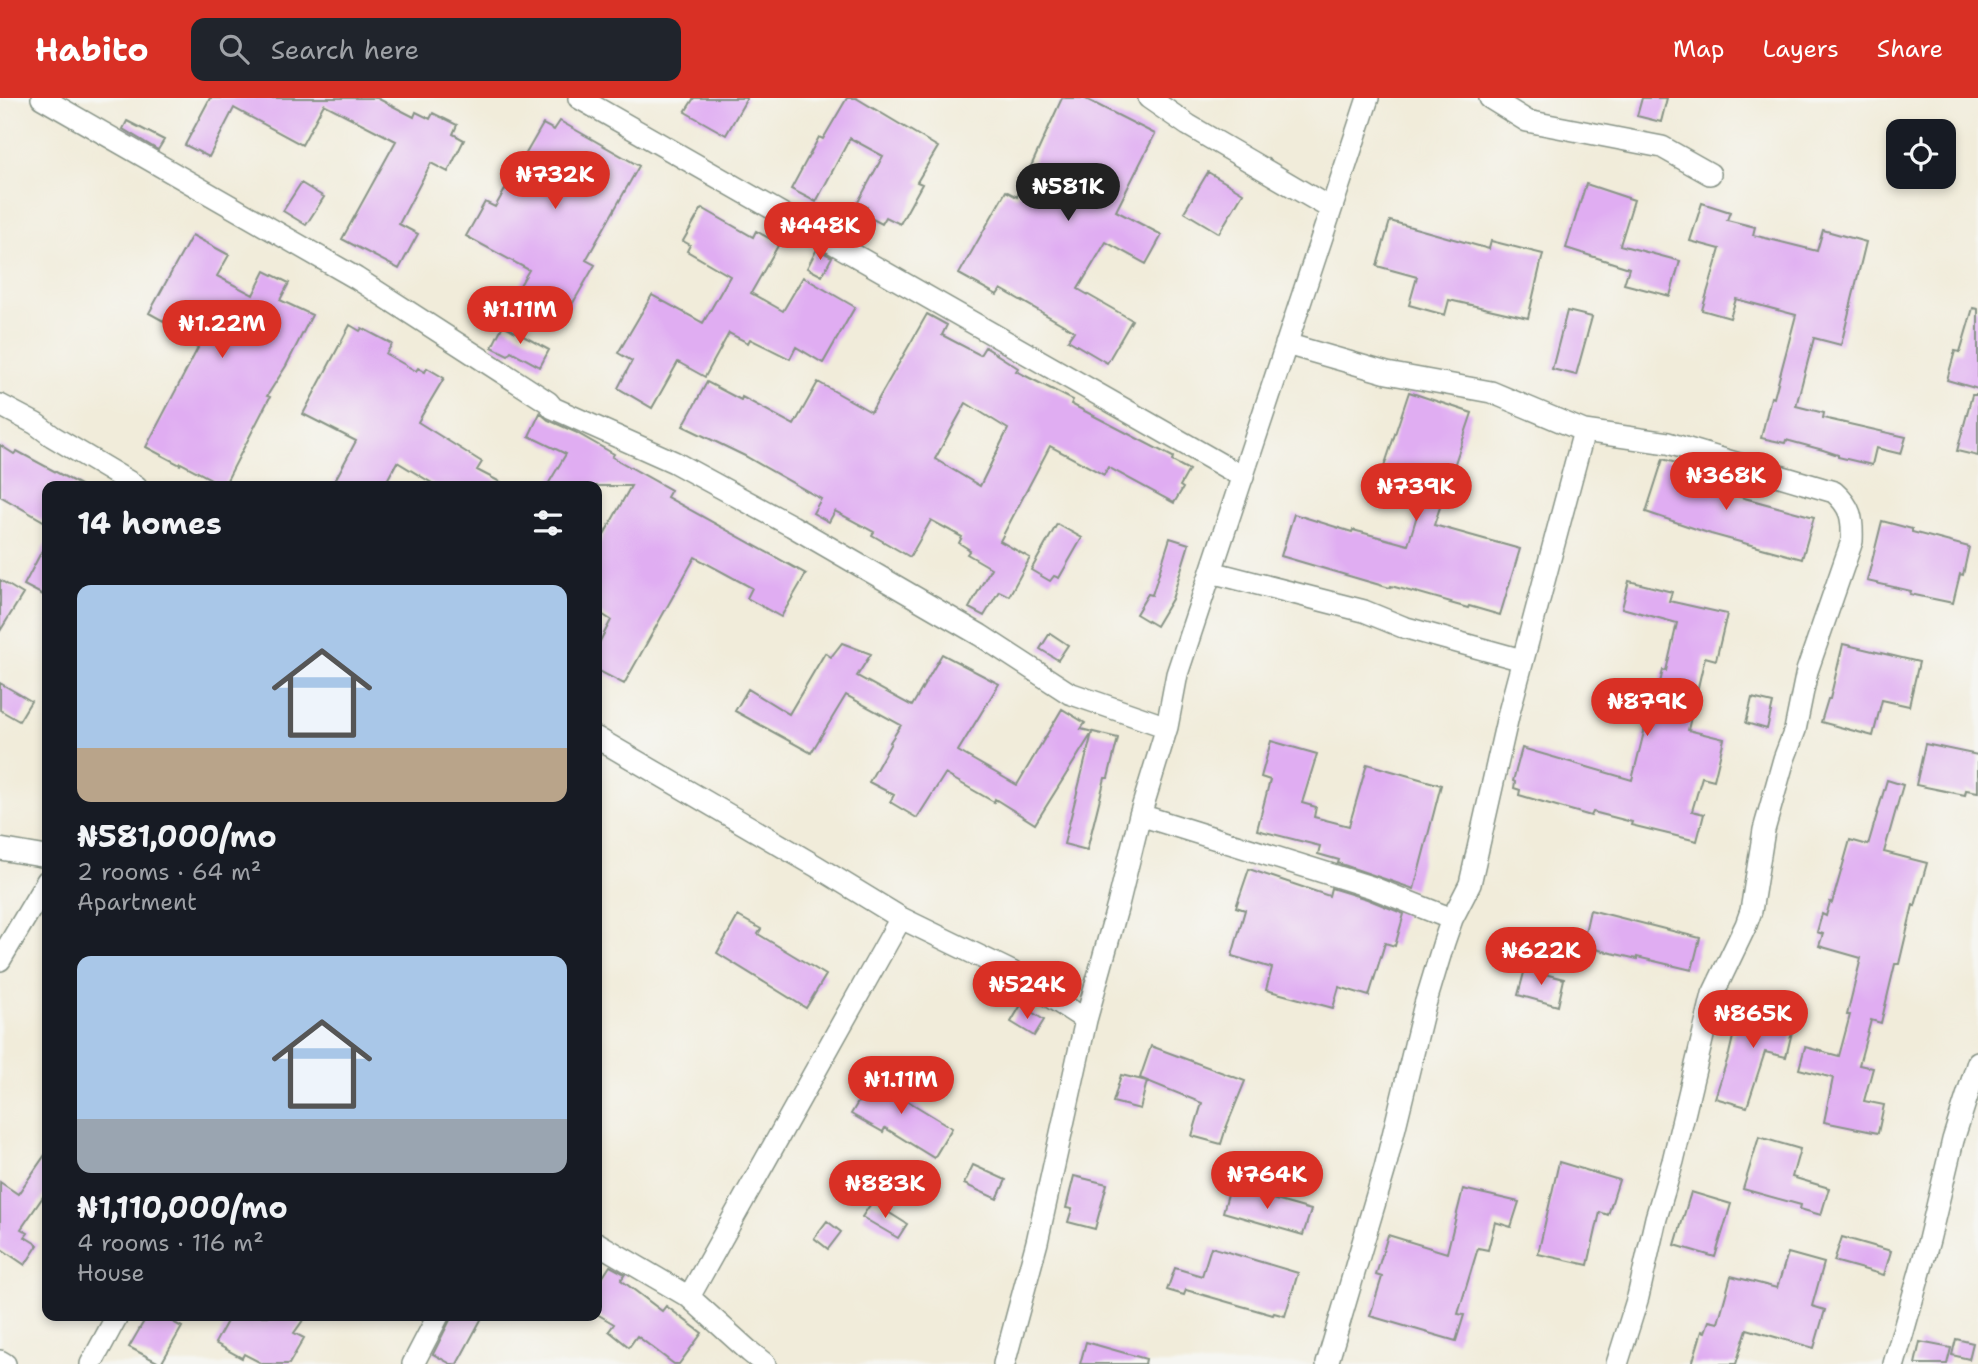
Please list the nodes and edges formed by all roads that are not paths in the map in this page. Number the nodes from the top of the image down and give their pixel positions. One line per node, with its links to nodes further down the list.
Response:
1 (42, 98): 15 (street)
2 (579, 98): 11 (street)
3 (1149, 98): 7 (street)
4 (1368, 98): 7 (street)
5 (1490, 98): 6 (street)
6 (1710, 174)
7 (1330, 208): 8 (street)
8 (1286, 344): 10 (street); 11 (street)
9 (0, 405): 12 (street)
10 (1584, 431): 14 (street); 37 (street)
11 (1243, 477): 13 (street)
12 (128, 481)
13 (1211, 572): 14 (street); 15 (street)
14 (1522, 660): 22 (street)
15 (1167, 727): 17 (street)
16 (602, 741): 21 (street)
17 (1140, 815): 22 (street); 24 (street)
18 (0, 849): 19 (street)
19 (42, 856)
20 (42, 889): 23 (street)
21 (901, 918): 24 (street); 27 (street)
22 (1452, 919): 36 (street)
23 (0, 960)
24 (1086, 1020): 35 (street)
25 (1978, 1062): 38 (street)
26 (602, 1245): 27 (street)
27 (689, 1297): 30 (street)
28 (114, 1321): 33 (street)
29 (435, 1321): 34 (street)
30 (753, 1360)
31 (0, 1361): 32 (street)
32 (5, 1364)
33 (91, 1364)
34 (413, 1364)
35 (1004, 1364)
36 (1328, 1364)
37 (1617, 1364)
38 (1894, 1364)

